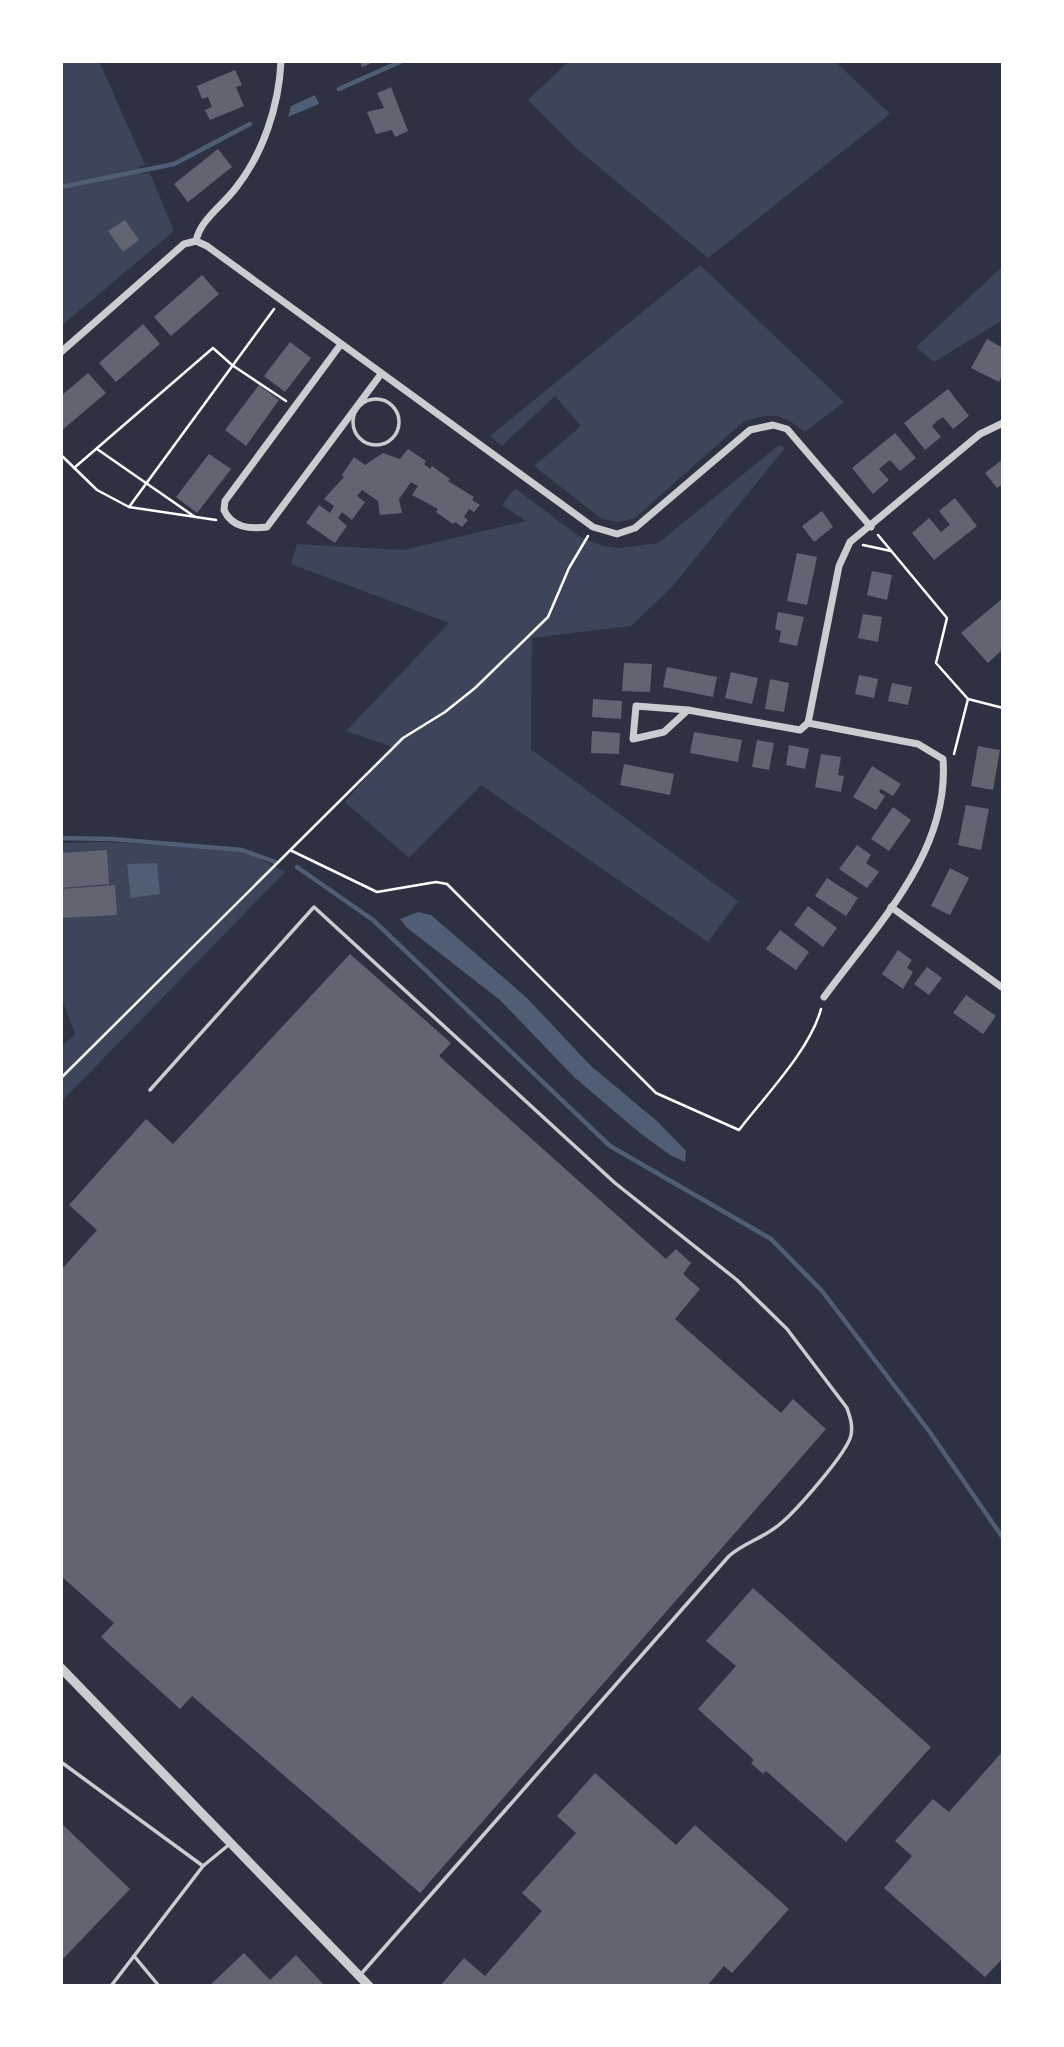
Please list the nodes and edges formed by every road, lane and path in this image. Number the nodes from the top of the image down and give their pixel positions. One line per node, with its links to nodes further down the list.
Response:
1 (281, 61): 2 (street)
2 (195, 241): 3 (street); 5 (street)
3 (281, 299): 4 (street); 6 (path)
4 (341, 344): 7 (street); 8 (street)
5 (61, 352)
6 (232, 365): 8 (path); 11 (path); 14 (path)
7 (381, 374): 9 (street); 18 (street)
8 (295, 406): 17 (street)
9 (359, 407): 9 (lane); 17 (street)
10 (1003, 423): 19 (street)
11 (97, 449): 13 (path); 14 (path)
12 (61, 455): 13 (path)
13 (74, 468): 15 (path)
14 (147, 483): 15 (path); 16 (path)
15 (129, 507): 16 (path)
16 (195, 517): 17 (path)
17 (233, 522)
18 (593, 527): 19 (street); 27 (path)
19 (871, 527): 20 (street); 21 (path)
20 (850, 542): 21 (path); 25 (street)
21 (894, 552): 22 (path)
22 (968, 699): 23 (path); 26 (path)
23 (1003, 708)
24 (688, 710): 24 (street); 25 (street)
25 (808, 723): 26 (street)
26 (943, 759): 28 (street)
27 (292, 851): 30 (path); 31 (path)
28 (891, 907): 29 (street); 30 (street)
29 (1003, 988)
30 (824, 997)
31 (61, 1079)
32 (150, 1090): 38 (lane)
33 (61, 1668): 35 (street)
34 (61, 1762): 36 (lane)
35 (232, 1843): 36 (lane); 38 (street)
36 (203, 1866): 37 (lane)
37 (134, 1956): 39 (lane); 40 (lane)
38 (359, 1975): 41 (street)
39 (111, 1986)
40 (159, 1986)
41 (369, 1986)

